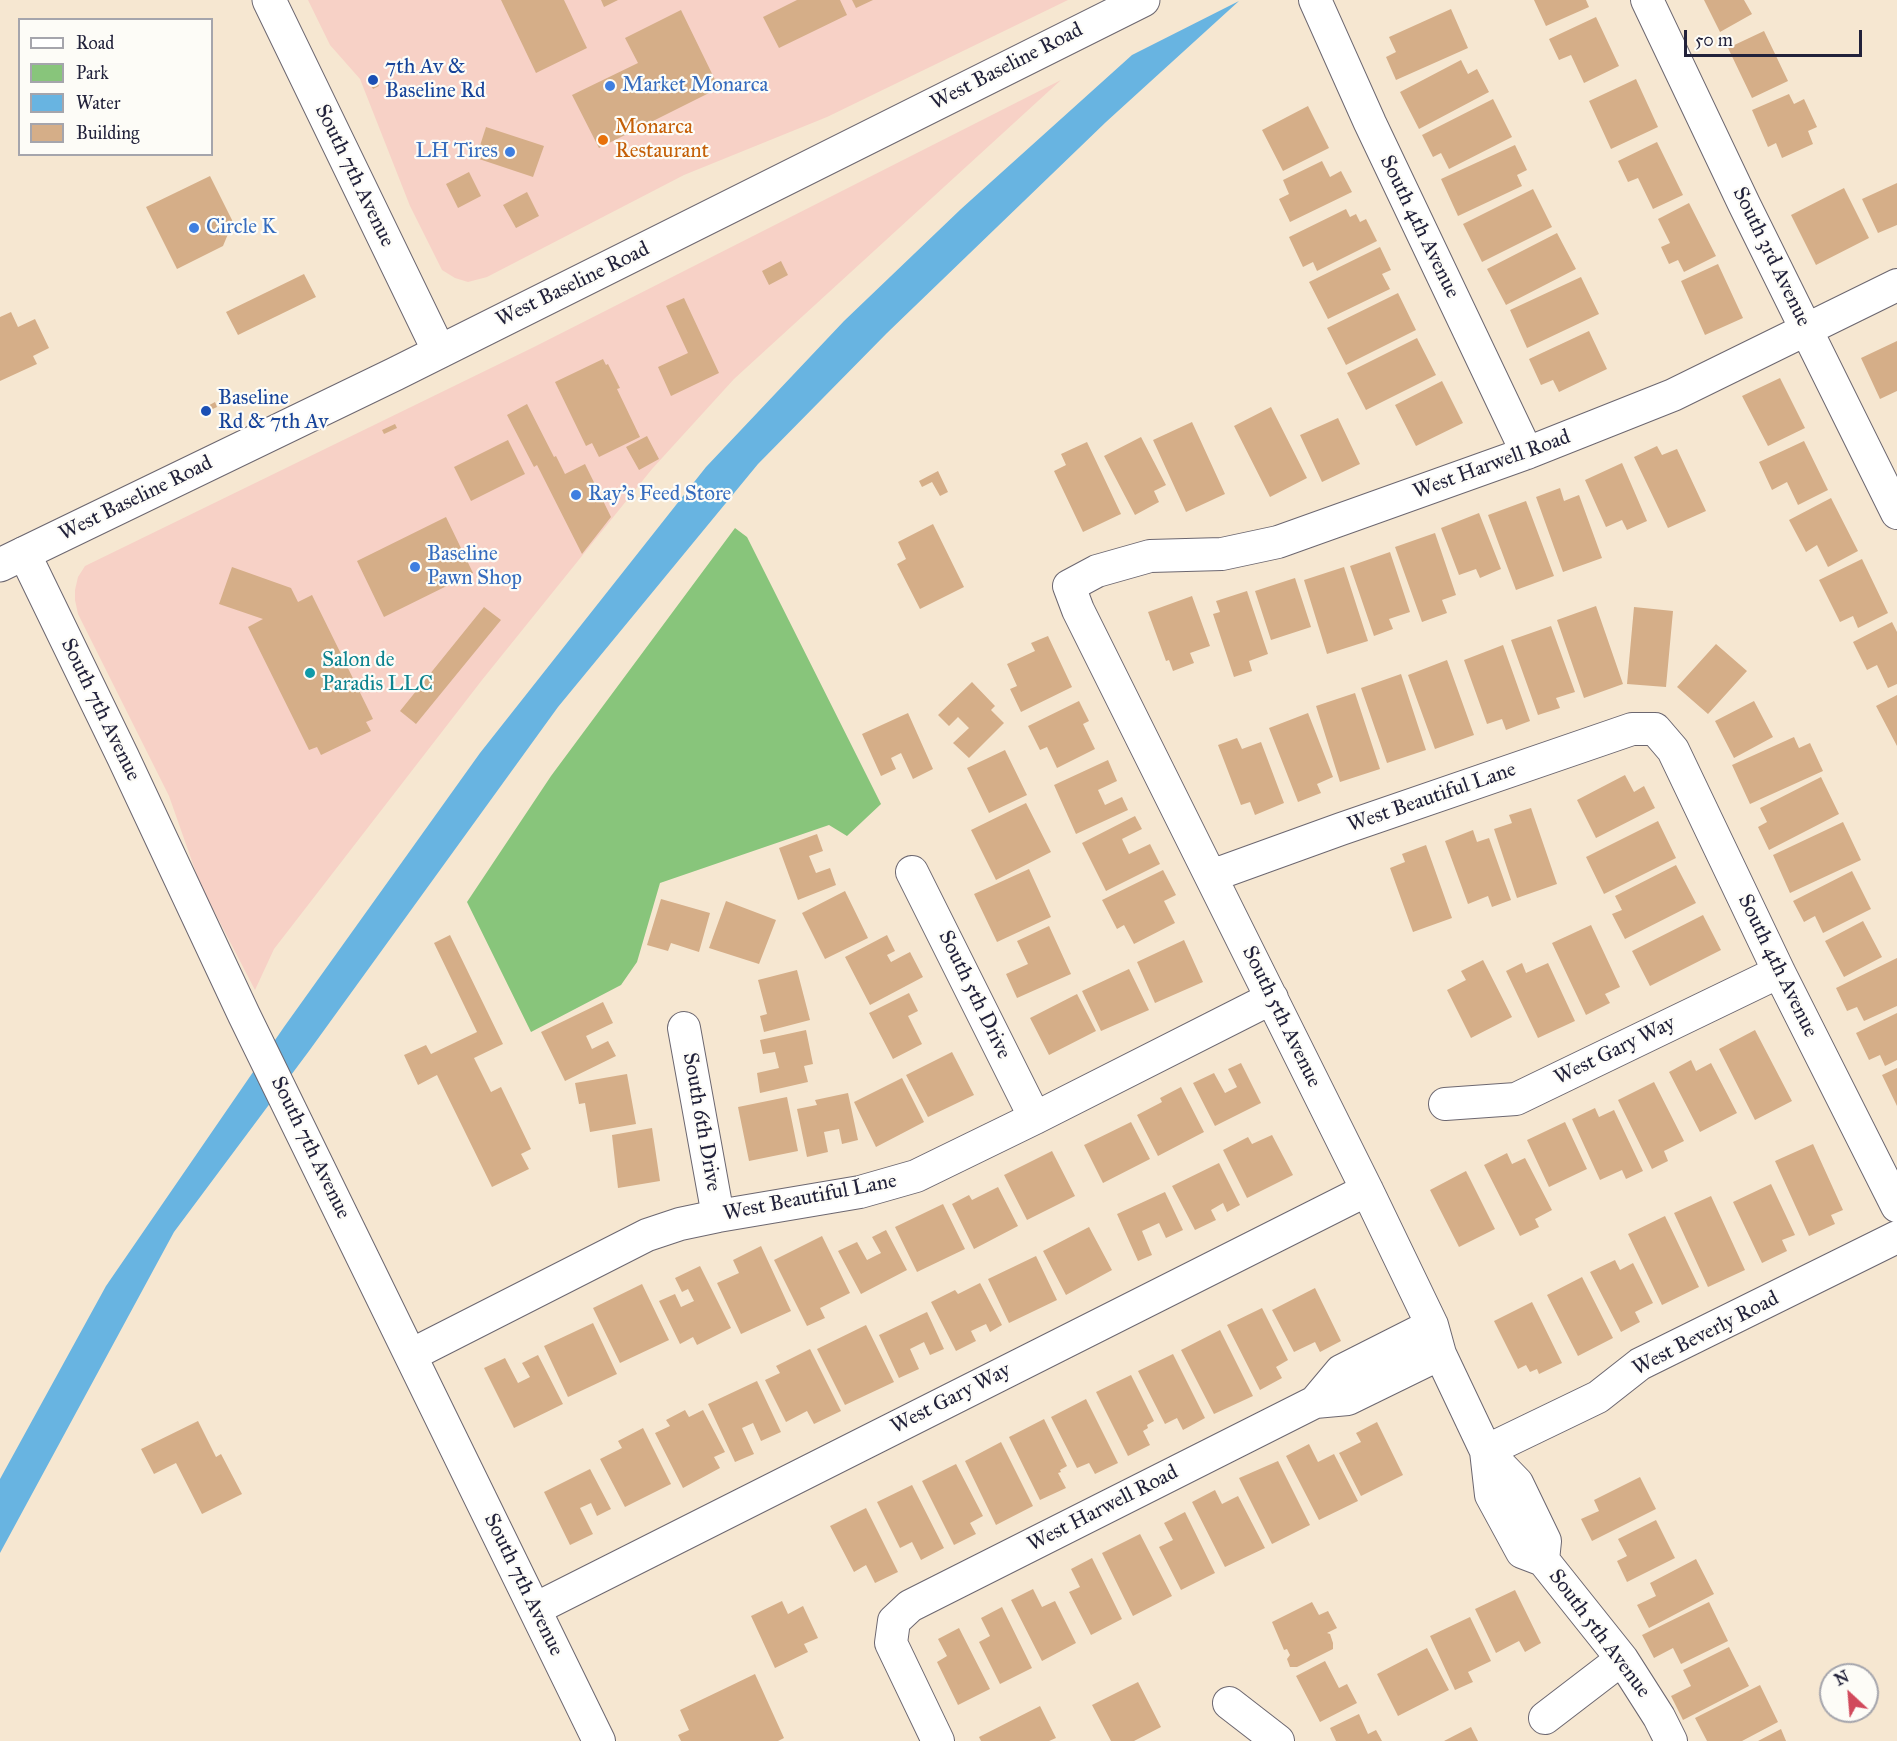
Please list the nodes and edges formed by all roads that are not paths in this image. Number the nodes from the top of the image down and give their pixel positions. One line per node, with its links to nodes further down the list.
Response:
1 (268, 0): 7 (main road, South 7th Avenue)
2 (1143, 0): 7 (main road, West Baseline Road)
3 (1315, 0): 8 (street, South 4th Avenue)
4 (1647, 0): 6 (street, South 3rd Avenue)
5 (1897, 285): 6 (street, West Harwell Road)
6 (1807, 330): 8 (street, West Harwell Road); 9 (street, South 3rd Avenue)
7 (439, 351): 10 (main road, West Baseline Road)
8 (1527, 453): 11 (street, West Harwell Road)
9 (1897, 513)
10 (12, 559): 25 (street, South 7th Avenue)
11 (1069, 586): 14 (street, South 5th Avenue)
12 (1655, 729): 14 (street, West Beautiful Lane); 15 (street, South 4th Avenue)
13 (912, 872): 19 (street, South 5th Drive)
14 (1211, 876): 16 (street, South 5th Avenue)
15 (1779, 972): 18 (street, West Gary Way); 21 (street, South 4th Avenue)
16 (1272, 998): 19 (street, West Beautiful Lane); 20 (street, South 5th Avenue)
17 (684, 1028): 22 (street, South 6th Drive)
18 (1445, 1104)
19 (1035, 1118): 22 (street, West Beautiful Lane)
20 (1367, 1190): 24 (street, South 5th Avenue); 27 (street, West Gary Way)
21 (1897, 1206)
22 (718, 1216): 25 (street, West Beautiful Lane)
23 (1897, 1237): 26 (street, West Beverly Road)
24 (1436, 1340): 26 (street, South 5th Avenue); 32 (street, West Harwell Road)
25 (411, 1355): 27 (street, South 7th Avenue)
26 (1486, 1451): 28 (street, South 5th Avenue)
27 (534, 1609): 31 (street, South 7th Avenue)
28 (1622, 1659): 30 (street); 34 (street, South 5th Avenue)
29 (1229, 1703): 33 (street)
30 (1545, 1718)
31 (599, 1741)
32 (938, 1741)
33 (1278, 1741)
34 (1671, 1741)

